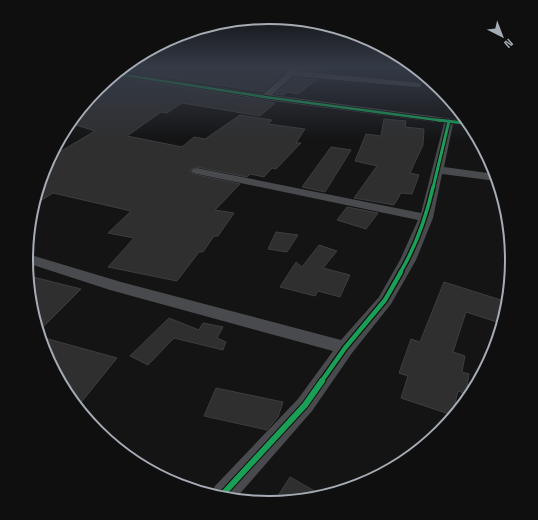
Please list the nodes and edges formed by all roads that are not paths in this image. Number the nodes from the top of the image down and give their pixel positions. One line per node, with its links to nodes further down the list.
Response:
1 (228, 91): 3 (street)
2 (271, 91): 3 (street)
3 (265, 97): 4 (street)
4 (456, 122): 5 (street)
5 (438, 170): 7 (street); 8 (street)
6 (197, 171): 8 (street)
7 (490, 177)
8 (426, 218): 10 (street)
9 (33, 260): 10 (street)
10 (345, 348): 11 (street)
11 (226, 492)

